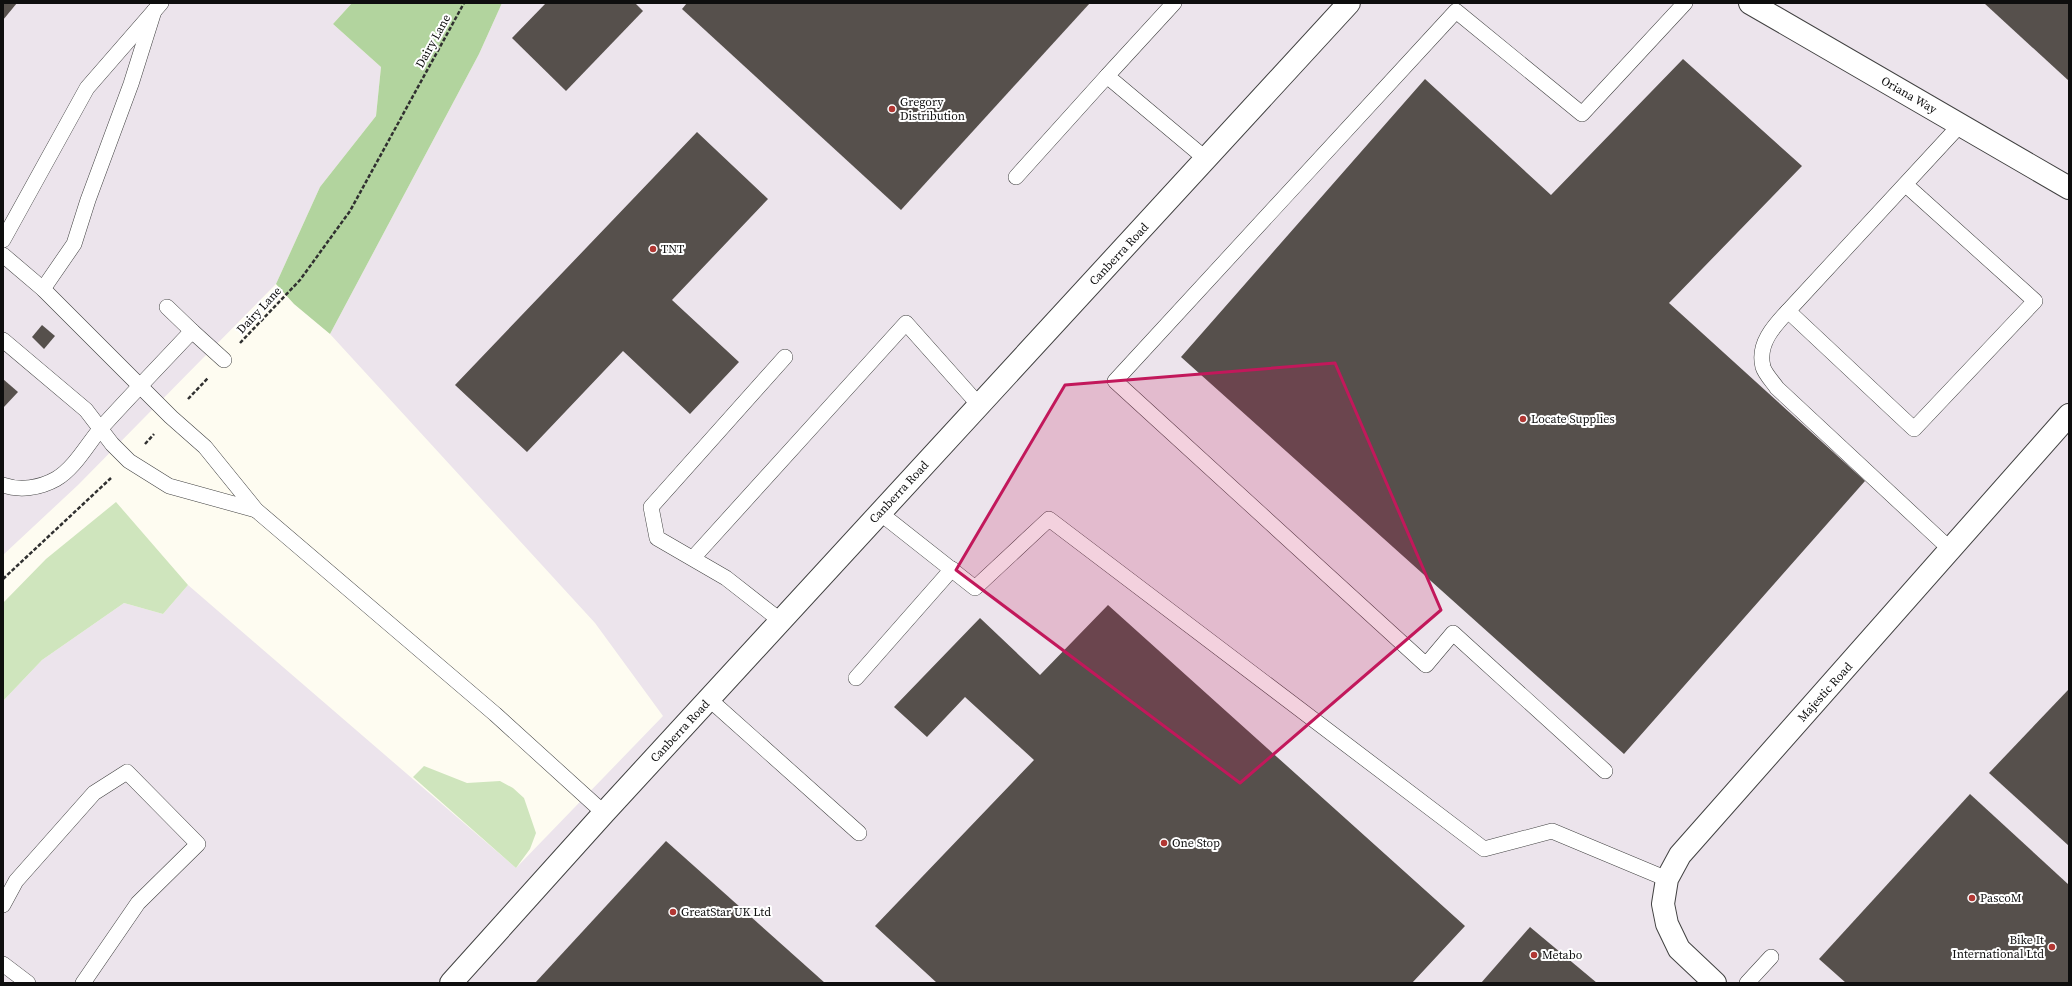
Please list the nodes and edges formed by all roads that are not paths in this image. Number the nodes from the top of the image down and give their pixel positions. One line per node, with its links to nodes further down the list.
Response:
1 (1174, 3): 6 (lane)
2 (1349, 3): 8 (street, Canberra Road)
3 (1685, 3): 34 (lane)
4 (1750, 3): 7 (street, Oriana Way)
5 (158, 7): 12 (lane); 14 (lane)
6 (1107, 76): 8 (lane); 9 (lane)
7 (1960, 125): 10 (lane); 11 (street, Oriana Way)
8 (1206, 159): 22 (street, Canberra Road)
9 (1016, 177)
10 (1906, 185): 16 (lane); 16 (lane)
11 (2069, 188)
12 (3, 240)
13 (3, 255): 14 (lane)
14 (43, 289): 21 (lane)
15 (167, 306): 17 (lane)
16 (1788, 311): 28 (lane)
17 (192, 331): 20 (lane); 21 (lane)
18 (3, 340): 24 (lane)
19 (785, 357): 29 (lane)
20 (224, 360)
21 (140, 387): 24 (lane); 26 (lane)
22 (979, 405): 27 (street, Canberra Road); 29 (lane)
23 (2069, 416): 28 (street, Majestic Road)
24 (101, 428): 25 (lane); 26 (lane)
25 (3, 485)
26 (256, 510): 35 (lane)
27 (880, 513): 30 (lane); 31 (street, Canberra Road)
28 (1952, 550): 37 (street, Majestic Road)
29 (693, 558): 31 (lane)
30 (952, 570): 32 (lane); 37 (lane)
31 (780, 621): 33 (street, Canberra Road)
32 (856, 678)
33 (709, 699): 35 (street, Canberra Road); 36 (lane)
34 (1605, 771)
35 (604, 813): 43 (street, Canberra Road)
36 (859, 833)
37 (1667, 879): 44 (street, Majestic Road)
38 (3, 905): 42 (lane)
39 (1771, 957): 45 (lane)
40 (3, 964): 41 (lane)
41 (28, 983)
42 (83, 983)
43 (450, 983)
44 (1715, 983)
45 (1747, 983)

